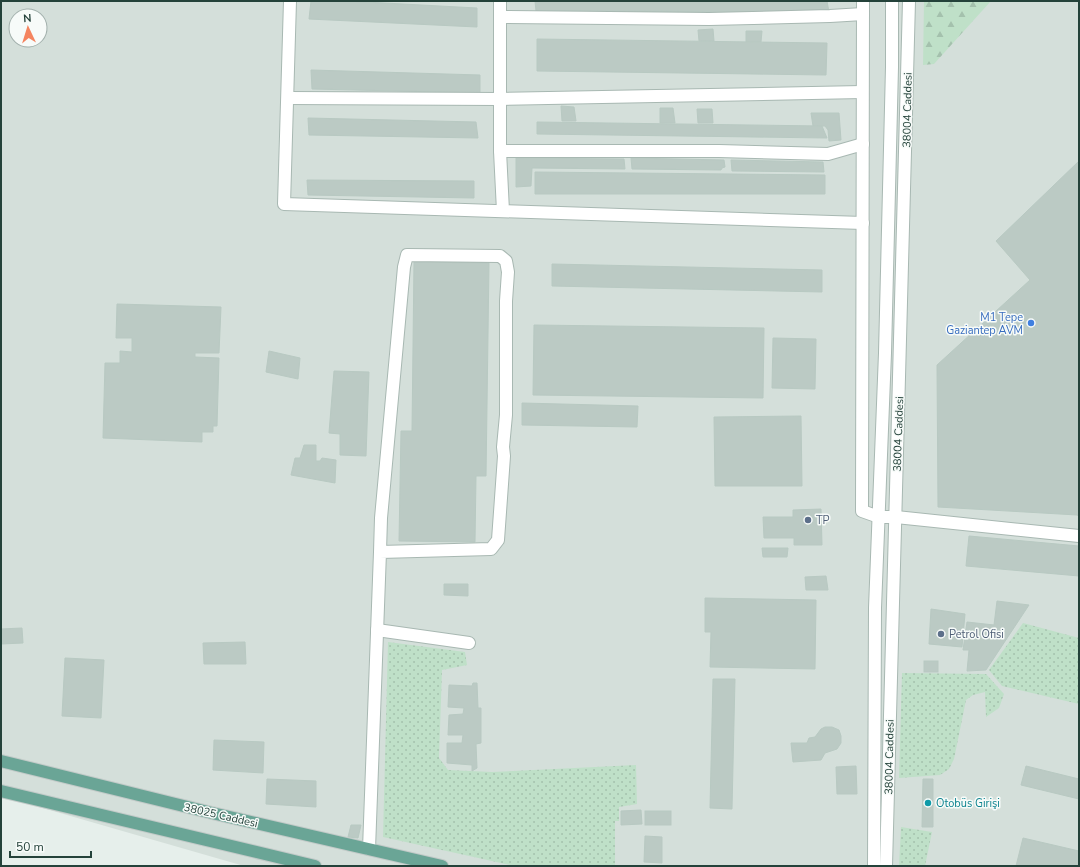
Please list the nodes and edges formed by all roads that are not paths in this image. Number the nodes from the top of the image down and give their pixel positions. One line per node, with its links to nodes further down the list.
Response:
1 (290, 1): 9 (street)
2 (500, 1): 7 (street)
3 (863, 1): 6 (street)
4 (892, 1): 15 (street, 38004 Caddesi)
5 (909, 1): 16 (street, 38004 Caddesi)
6 (863, 14): 7 (street); 8 (street)
7 (501, 17): 10 (street)
8 (862, 92): 10 (street); 11 (street)
9 (288, 98): 10 (street); 13 (street)
10 (500, 99): 12 (street)
11 (863, 144): 12 (street); 14 (street)
12 (500, 151): 13 (street)
13 (503, 211): 14 (street)
14 (863, 223): 17 (street)
15 (888, 241): 16 (street); 17 (street, 38004 Caddesi)
16 (903, 243): 18 (street, 38004 Caddesi)
17 (879, 517): 18 (street); 28 (street, 38004 Caddesi)
18 (896, 517): 19 (street); 29 (street, 38004 Caddesi)
19 (1079, 536)
20 (380, 552): 20 (street); 21 (street)
21 (377, 630): 22 (street); 25 (street)
22 (469, 643)
23 (1, 760): 25 (main road, 38025 Caddesi)
24 (1, 790): 26 (main road)
25 (369, 849): 27 (main road, 38025 Caddesi)
26 (315, 866)
27 (442, 866)
28 (874, 866)
29 (886, 866)

